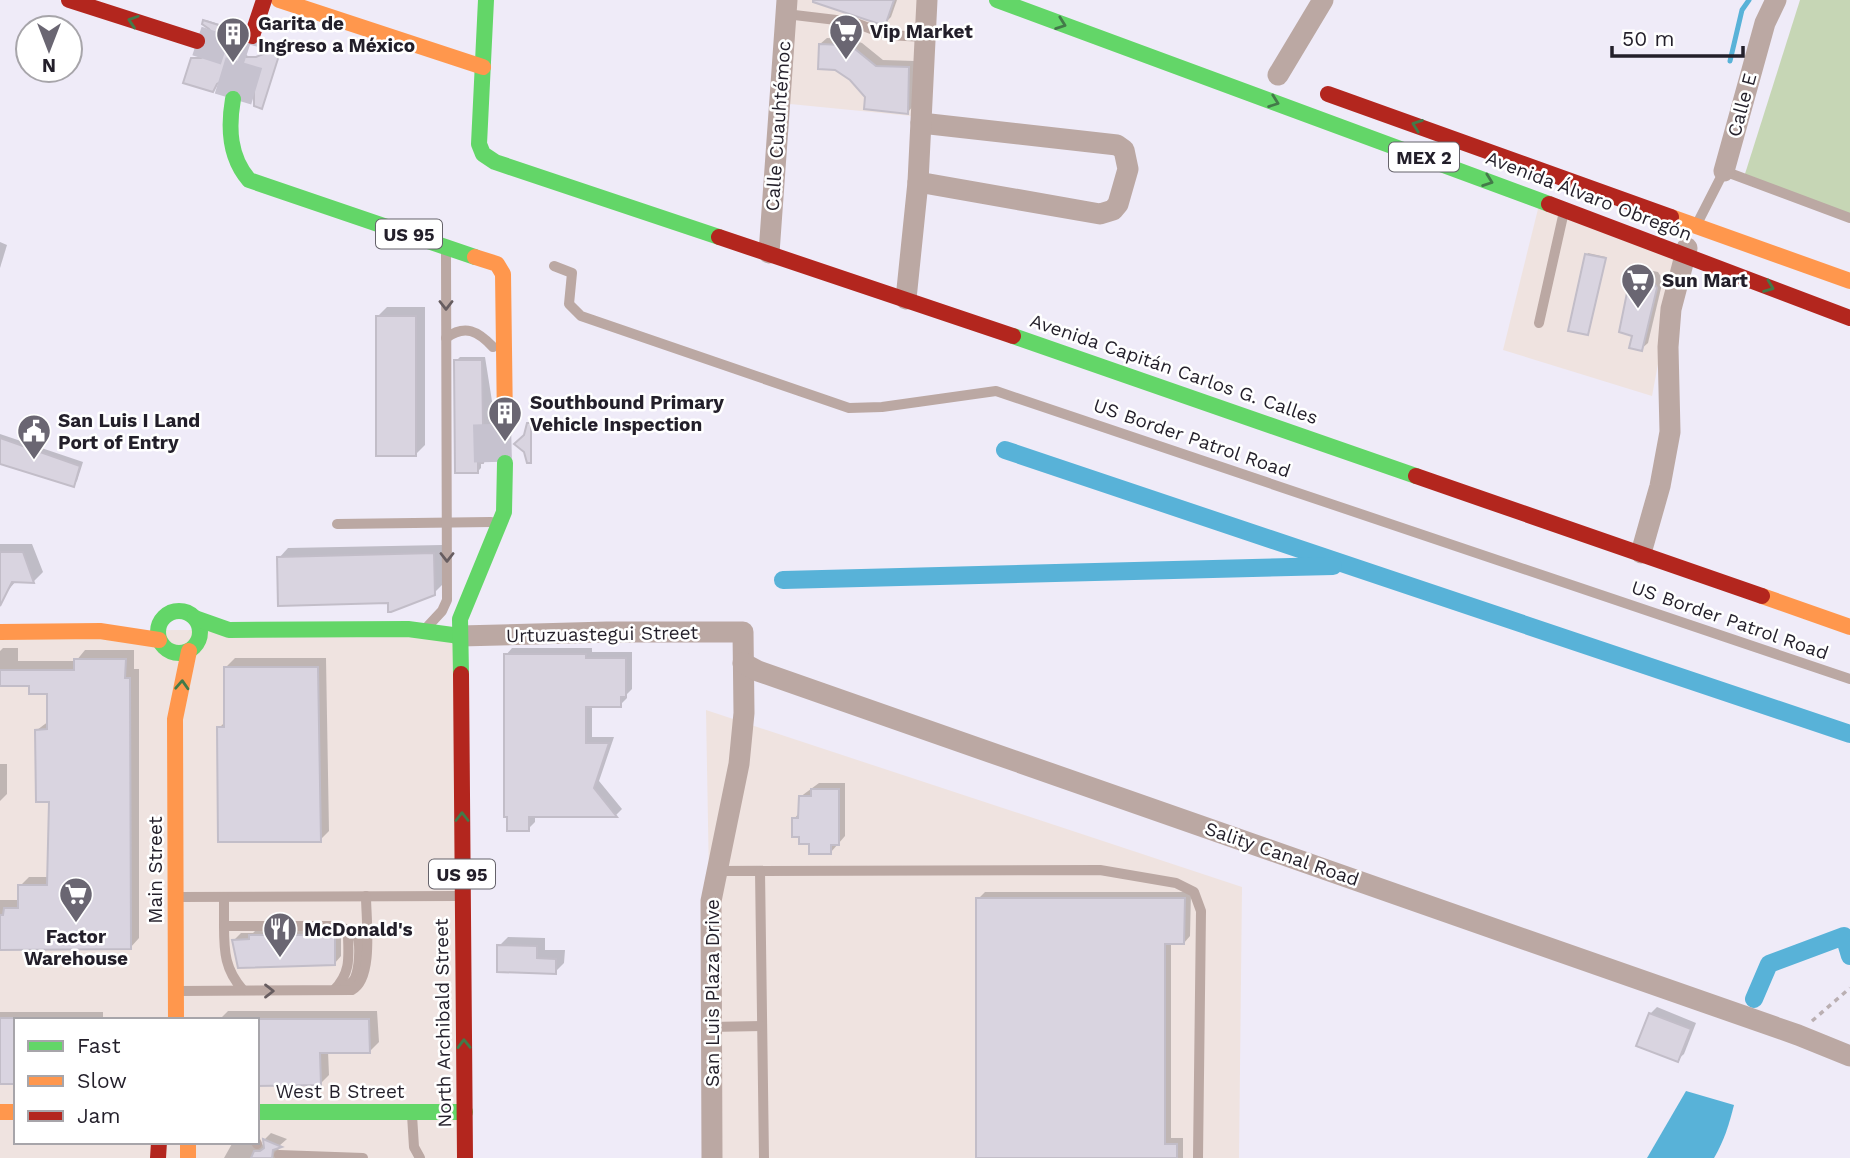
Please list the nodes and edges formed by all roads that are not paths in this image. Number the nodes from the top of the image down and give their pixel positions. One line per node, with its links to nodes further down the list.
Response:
1 (69, 0): 12 (main road, one-way to 1)
2 (264, 0): 10 (main road)
3 (279, 0): 13 (main road)
4 (486, 0): 13 (main road)
5 (927, 0): 11 (street)
6 (997, 0): 20 (main road, Avenida Álvaro Obregón / MEX 2, one-way to 20)
7 (1324, 0): 14 (street)
8 (1776, 0): 18 (street, Calle E)
9 (786, 7): 11 (lane); 24 (street, Calle Cuauhtémoc)
10 (253, 36)
11 (925, 37): 17 (street)
12 (197, 41)
13 (483, 67): 24 (main road, Avenida Capitán Carlos G. Calles)
14 (1279, 76)
15 (1317, 90): 22 (main road, Avenida Álvaro Obregón / MEX 2, one-way to 15)
16 (233, 99): 23 (main road, US 95)
17 (921, 123): 19 (street); 19 (street)
18 (1724, 171): 21 (lane); 22 (lane)
19 (918, 182): 28 (street)
20 (1565, 210): 25 (main road, Avenida Álvaro Obregón / MEX 2); 30 (lane)
21 (1850, 218)
22 (1695, 226): 25 (street); 27 (main road, Avenida Álvaro Obregón / MEX 2)
23 (446, 247): 31 (lane, one-way to 31); 32 (main road, US 95); 33 (main road, US 95); 34 (main road, US 95)
24 (769, 253): 28 (main road, Avenida Capitán Carlos G. Calles)
25 (1685, 255): 29 (main road, Avenida Álvaro Obregón / MEX 2, one-way to 29); 40 (street)
26 (554, 266): 52 (lane, US Border Patrol Road)
27 (1850, 281)
28 (906, 299): 40 (main road, Avenida Capitán Carlos G. Calles)
29 (1850, 318)
30 (1539, 323)
31 (446, 338): 32 (lane); 37 (lane)
32 (492, 345): 33 (lane); 35 (main road, US 95)
33 (504, 358): 34 (lane); 35 (main road, US 95)
34 (517, 372): 35 (main road, US 95)
35 (505, 424)
36 (505, 463): 38 (main road, US 95)
37 (447, 522): 38 (lane); 39 (lane); 45 (lane, one-way to 45)
38 (499, 522): 43 (main road, US 95)
39 (337, 524)
40 (1641, 553): 44 (main road, Avenida Capitán Carlos G. Calles)
41 (170, 613): 42 (main road); 47 (main road); 48 (main road)
42 (195, 618): 45 (main road, Urtuzuastegui Street); 49 (main road)
43 (461, 625): 45 (main road, Urtuzuastegui Street); 49 (main road, Urtuzuastegui Street); 51 (street, Urtuzuastegui Street); 58 (main road, North Archibald Street / US 95, one-way to 43)
44 (1850, 627)
45 (421, 631)
46 (0, 632): 47 (main road)
47 (88, 632): 48 (main road)
48 (159, 641): 49 (main road); 50 (main road)
49 (193, 648): 54 (main road, Main Street, one-way to 49)
50 (162, 661)
51 (743, 663): 55 (street, San Luis Plaza Drive); 68 (street, Sality Canal Road)
52 (1850, 679)
53 (165, 688): 54 (main road, Main Street)
54 (175, 719): 59 (main road, Main Street)
55 (716, 872): 56 (lane); 67 (street, San Luis Plaza Drive)
56 (760, 872): 66 (lane); 78 (lane)
57 (366, 896): 58 (lane); 60 (lane); 63 (lane)
58 (463, 896): 71 (main road, North Archibald Street / US 95, one-way to 58)
59 (176, 897): 60 (lane); 64 (main road, Main Street)
60 (223, 897): 61 (lane)
61 (224, 926): 62 (lane); 63 (lane)
62 (243, 990): 63 (lane, one-way to 63); 64 (lane)
63 (338, 990)
64 (176, 991): 65 (main road, Main Street)
65 (176, 1018)
66 (762, 1026): 67 (lane); 77 (lane)
67 (710, 1027): 76 (street, San Luis Plaza Drive)
68 (1850, 1056)
69 (259, 1112): 70 (main road, West B Street)
70 (412, 1112): 71 (main road, West B Street); 74 (lane)
71 (465, 1112): 75 (main road, North Archibald Street / US 95)
72 (278, 1155): 73 (lane)
73 (363, 1158)
74 (420, 1158)
75 (465, 1158)
76 (712, 1158)
77 (764, 1158)
78 (1198, 1158)

